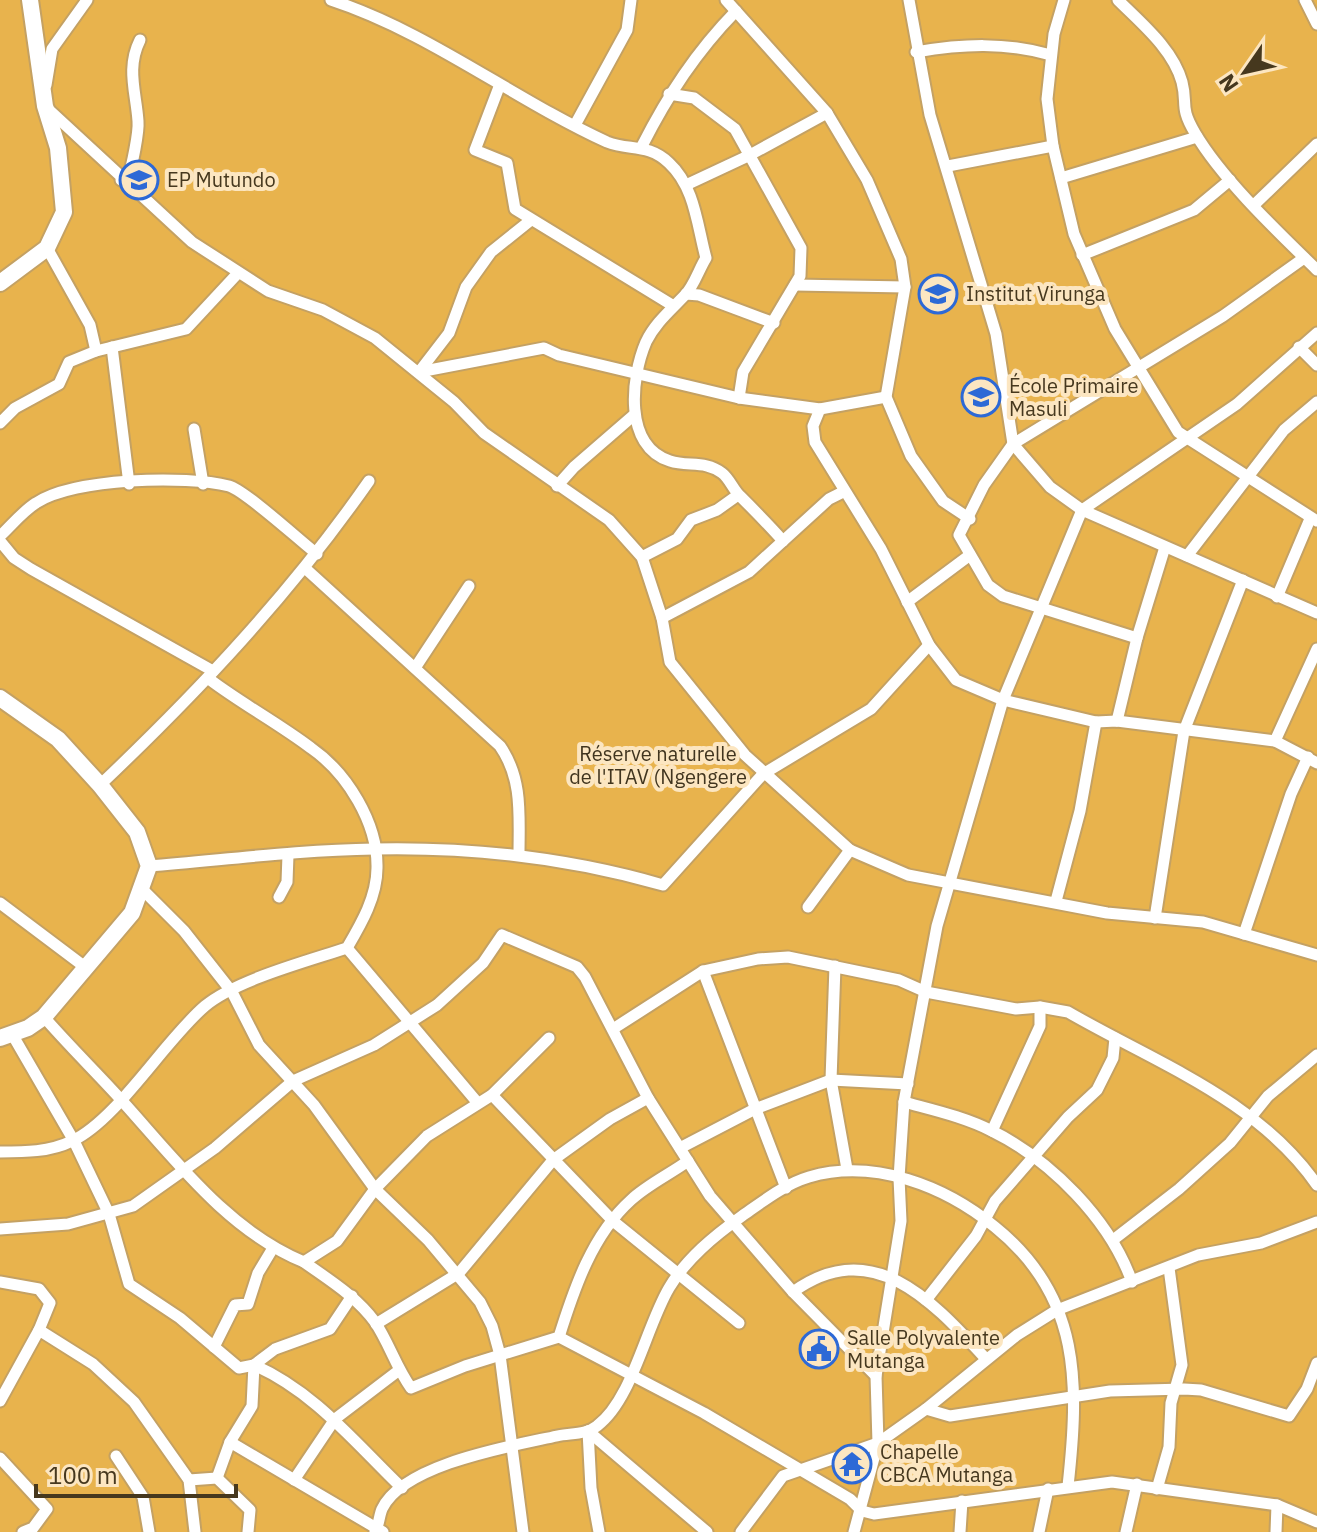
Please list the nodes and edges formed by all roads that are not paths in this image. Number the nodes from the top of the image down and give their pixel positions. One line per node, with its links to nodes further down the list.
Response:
1 (30, 0): 17 (main road)
2 (87, 0): 17 (street)
3 (331, 0): 15 (street)
4 (631, 0): 19 (street)
5 (726, 0): 10 (street)
6 (909, 0): 13 (street)
7 (1064, 0): 14 (street)
8 (1118, 0): 20 (street)
9 (1305, 0): 11 (street)
10 (736, 11): 16 (street); 18 (street)
11 (1317, 24)
12 (140, 40): 27 (street)
13 (916, 52): 14 (street); 25 (street)
14 (1051, 55): 23 (street)
15 (499, 87): 19 (street); 31 (street)
16 (669, 94): 22 (street); 24 (street)
17 (44, 100): 27 (street); 32 (main road)
18 (827, 113): 24 (street); 39 (street)
19 (575, 125): 22 (street)
20 (1197, 137): 26 (street); 28 (street)
21 (1317, 144): 30 (street)
22 (642, 146): 29 (street)
23 (1053, 146): 25 (street); 26 (street)
24 (748, 156): 29 (street); 38 (street)
25 (948, 166): 59 (street)
26 (1061, 178): 33 (street)
27 (121, 180): 36 (street)
28 (1230, 180): 30 (street); 33 (street)
29 (686, 185): 40 (street)
30 (1255, 204): 34 (street)
31 (531, 220): 41 (street); 49 (street)
32 (47, 248): 37 (main road); 46 (street)
33 (1082, 255): 48 (street)
34 (1304, 258): 35 (street); 48 (street)
35 (1317, 270)
36 (238, 273): 44 (street); 49 (street)
37 (0, 283)
38 (795, 285): 39 (street); 42 (street)
39 (905, 287): 51 (street)
40 (686, 294): 41 (street); 42 (street)
41 (672, 305): 50 (street)
42 (774, 323): 52 (street)
43 (1317, 333): 45 (street)
44 (112, 347): 46 (street); 62 (street)
45 (1299, 347): 47 (street); 58 (street)
46 (96, 351): 56 (street)
47 (1317, 365)
48 (1137, 368): 58 (street); 59 (street)
49 (419, 372): 50 (street); 64 (street)
50 (638, 372): 52 (street); 55 (street)
51 (886, 397): 54 (street); 68 (street)
52 (739, 398): 54 (street)
53 (1317, 402): 60 (street)
54 (820, 409): 65 (street)
55 (634, 415): 64 (street); 66 (street)
56 (0, 423)
57 (194, 429): 63 (street)
58 (1187, 436): 60 (street); 67 (street)
59 (1013, 444): 67 (street); 68 (street)
60 (1250, 477): 69 (street); 75 (street)
61 (369, 481): 73 (street)
62 (129, 484): 63 (street); 70 (street)
63 (203, 484): 73 (street)
64 (557, 486): 76 (street)
65 (843, 492): 71 (street); 81 (street)
66 (738, 495): 71 (street); 76 (street)
67 (1082, 510): 72 (street); 82 (street)
68 (970, 519): 74 (street)
69 (1314, 520): 80 (street)
70 (0, 539): 89 (street)
71 (783, 541): 84 (street)
72 (1165, 547): 75 (street); 85 (street)
73 (317, 554): 77 (street)
74 (970, 555): 81 (street); 82 (street)
75 (1187, 556): 78 (street)
76 (642, 557): 84 (street)
77 (306, 569): 88 (street); 89 (street)
78 (1243, 580): 80 (street); 95 (street)
79 (469, 586): 88 (street)
80 (1277, 597): 83 (street)
81 (907, 602): 86 (street)
82 (1039, 609): 85 (street); 92 (street)
83 (1317, 613)
84 (662, 618): 98 (street)
85 (1137, 638): 93 (street)
86 (929, 645): 92 (street); 98 (street)
87 (1317, 649): 90 (street)
88 (415, 668): 103 (street)
89 (211, 675): 99 (street); 100 (street)
90 (1311, 676): 96 (street)
91 (0, 698): 99 (main road)
92 (1003, 700): 94 (street); 105 (street)
93 (1117, 721): 94 (street); 95 (street)
94 (1096, 722): 108 (street)
95 (1184, 731): 96 (street); 111 (street)
96 (1275, 741): 97 (street)
97 (1313, 760): 112 (street)
98 (763, 774): 101 (street); 103 (street)
99 (100, 785): 104 (main road)
100 (374, 849): 102 (street); 103 (street); 113 (street)
101 (850, 850): 105 (street); 110 (street)
102 (288, 855): 104 (street); 107 (street)
103 (519, 855)
104 (149, 866): 106 (main road)
105 (949, 882): 108 (street); 119 (street)
106 (142, 889): 116 (main road); 118 (street)
107 (279, 897)
108 (1056, 901): 111 (street)
109 (0, 903): 116 (street)
110 (808, 907)
111 (1155, 918): 112 (street)
112 (1244, 934): 114 (street)
113 (347, 948): 118 (street); 122 (street)
114 (1316, 953)
115 (835, 966): 117 (street); 119 (street); 128 (street)
116 (85, 967): 121 (main road)
117 (703, 971): 123 (street); 136 (street)
118 (232, 992): 129 (street); 133 (street)
119 (926, 992): 120 (street); 130 (street)
120 (1040, 1007): 126 (street); 138 (street)
121 (44, 1017): 124 (main road); 133 (street)
122 (413, 1021): 123 (street); 129 (street); 134 (street)
123 (613, 1029): 132 (street)
124 (6, 1036): 139 (street)
125 (549, 1038): 131 (street)
126 (1115, 1038): 137 (street); 142 (street)
127 (1317, 1055): 137 (street)
128 (831, 1080): 130 (street); 136 (street); 146 (street)
129 (293, 1081): 145 (street); 150 (street)
130 (908, 1084): 135 (street)
131 (492, 1095): 134 (street); 143 (street)
132 (648, 1098): 140 (street); 143 (street)
133 (122, 1100): 139 (street); 145 (street)
134 (477, 1102): 150 (street)
135 (904, 1102): 138 (street); 147 (street)
136 (755, 1109): 140 (street); 149 (street)
137 (1250, 1117): 148 (street); 157 (street)
138 (992, 1131): 142 (street)
139 (74, 1141): 141 (street); 151 (street)
140 (680, 1148): 144 (street)
141 (0, 1152)
142 (1033, 1158): 152 (street); 157 (street)
143 (553, 1160): 153 (street); 161 (street)
144 (688, 1161): 153 (street); 155 (street)
145 (183, 1169): 151 (street); 158 (street)
146 (847, 1169): 147 (street); 149 (street)
147 (899, 1178): 152 (street); 163 (street)
148 (1317, 1185)
149 (786, 1188): 155 (street)
150 (375, 1189): 159 (street); 161 (street)
151 (109, 1214): 156 (street); 174 (street)
152 (985, 1218): 168 (street); 169 (street)
153 (613, 1221): 162 (street); 173 (street)
154 (1317, 1222): 160 (street)
155 (732, 1223): 162 (street); 166 (street)
156 (0, 1229)
157 (1113, 1240): 165 (street)
158 (273, 1248): 159 (street); 174 (street)
159 (304, 1262): 167 (street)
160 (1169, 1268): 165 (street); 182 (street)
161 (459, 1273): 171 (street); 175 (street)
162 (677, 1275): 170 (street); 180 (street)
163 (893, 1276): 166 (street); 168 (street); 181 (street)
164 (0, 1282): 172 (street)
165 (1132, 1282): 169 (street)
166 (793, 1292): 181 (street)
167 (352, 1296): 171 (street); 178 (street)
168 (926, 1300): 176 (street)
169 (1057, 1310): 176 (street); 183 (street)
170 (739, 1323)
171 (376, 1324): 179 (street)
172 (39, 1330): 184 (street); 195 (street)
173 (559, 1337): 175 (street); 180 (street)
174 (214, 1347): 178 (street)
175 (500, 1355): 179 (street); 190 (street)
176 (986, 1359): 185 (street)
177 (1317, 1363): 182 (street)
178 (254, 1365): 186 (street); 188 (street)
179 (398, 1371): 186 (street)
180 (631, 1375): 187 (street); 193 (street)
181 (876, 1376): 189 (street)
182 (1176, 1390): 183 (street); 201 (street)
183 (1073, 1397): 185 (street); 198 (street)
184 (0, 1401)
185 (926, 1409): 189 (street)
186 (335, 1419): 196 (street); 199 (street)
187 (588, 1431): 190 (street); 212 (street); 213 (street)
188 (230, 1442): 194 (street); 196 (street)
189 (878, 1443): 193 (street); 204 (street)
190 (511, 1448): 199 (street); 211 (street)
191 (116, 1456): 208 (street)
192 (0, 1458): 207 (street)
193 (804, 1471): 204 (street); 214 (street)
194 (217, 1478): 195 (street); 210 (street)
195 (189, 1480): 209 (street)
196 (294, 1480): 206 (street)
197 (1137, 1484): 198 (street); 201 (street); 218 (street)
198 (1068, 1486): 200 (street)
199 (402, 1488): 206 (street)
200 (1048, 1489): 202 (street); 217 (street)
201 (1157, 1489): 203 (street)
202 (962, 1501): 204 (street); 216 (street)
203 (1277, 1505): 205 (street); 219 (street)
204 (862, 1511): 215 (street)
205 (1317, 1522)
206 (379, 1530)
207 (30, 1531)
208 (149, 1532)
209 (195, 1532)
210 (248, 1532)
211 (523, 1532)
212 (599, 1532)
213 (707, 1532)
214 (741, 1532)
215 (854, 1532)
216 (960, 1532)
217 (1039, 1532)
218 (1126, 1532)
219 (1276, 1532)

